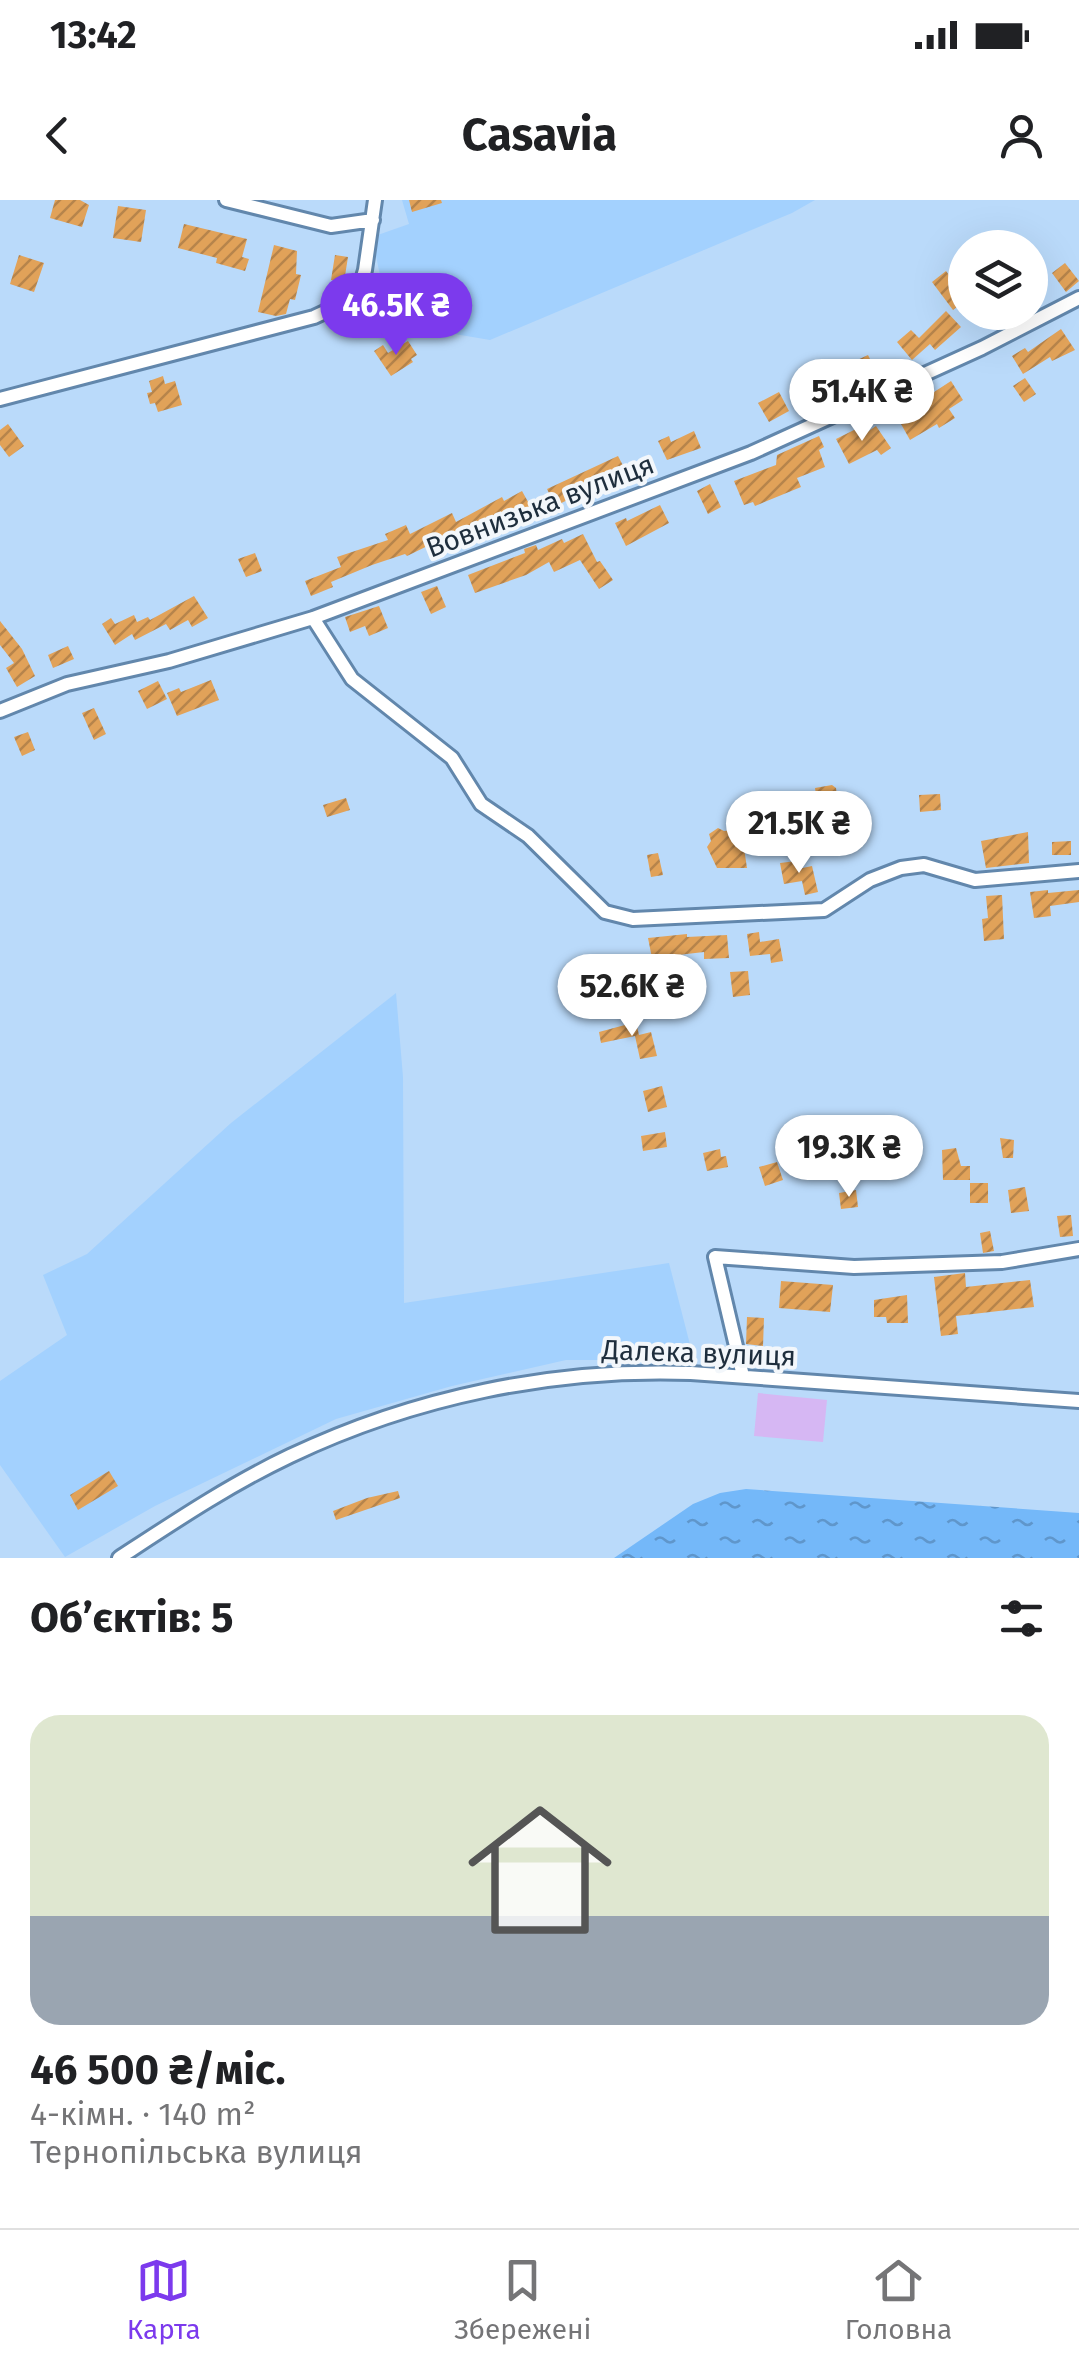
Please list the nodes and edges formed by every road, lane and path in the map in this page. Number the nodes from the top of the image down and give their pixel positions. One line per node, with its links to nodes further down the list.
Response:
1 (226, 200): 3 (street)
2 (374, 200): 3 (street)
3 (373, 220): 5 (street)
4 (1079, 298): 6 (street, Вовнизька вулиця)
5 (0, 399)
6 (313, 618): 7 (street, Вовнизька вулиця); 8 (street)
7 (0, 711)
8 (1079, 871)
9 (1079, 1250): 10 (street)
10 (742, 1376): 11 (street, Далека вулиця); 12 (street, Далека вулиця)
11 (1079, 1401)
12 (118, 1558)

